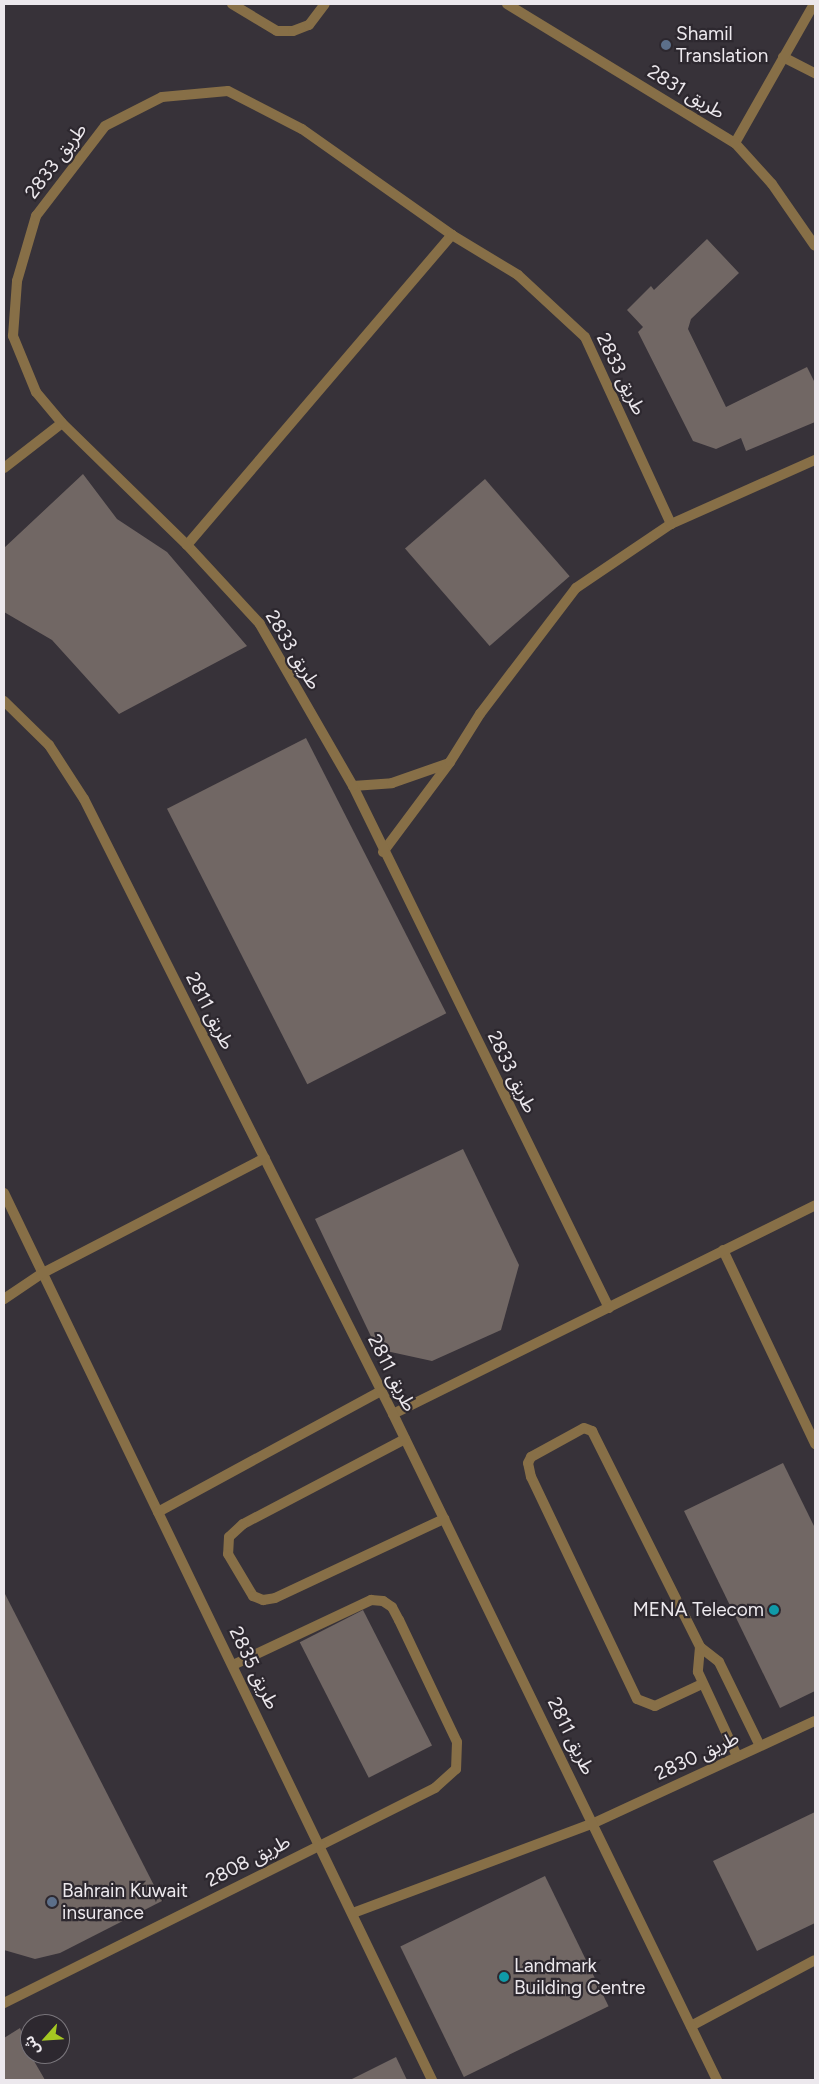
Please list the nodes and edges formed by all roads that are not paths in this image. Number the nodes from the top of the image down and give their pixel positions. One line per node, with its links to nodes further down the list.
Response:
1 (232, 4): 2 (street)
2 (325, 4)
3 (507, 4): 7 (street, طريق 2831)
4 (814, 4): 5 (street)
5 (784, 57): 6 (street); 7 (street)
6 (815, 73)
7 (735, 143): 9 (street, طريق 2831)
8 (452, 236): 10 (street, طريق 2833); 13 (street, طريق 2833); 14 (street)
9 (815, 246)
10 (62, 423): 12 (street); 14 (street, طريق 2833)
11 (815, 460): 13 (street)
12 (4, 468)
13 (671, 524): 16 (street)
14 (186, 545): 17 (street, طريق 2833)
15 (4, 701): 19 (street, طريق 2811)
16 (450, 762): 17 (street); 18 (street)
17 (353, 786): 18 (street, طريق 2833)
18 (383, 852): 25 (street, طريق 2833)
19 (264, 1158): 23 (street); 26 (street, طريق 2811)
20 (4, 1193): 23 (street, طريق 2835)
21 (815, 1205): 22 (street)
22 (723, 1250): 25 (street); 29 (street)
23 (41, 1274): 24 (street); 30 (street, طريق 2835)
24 (4, 1300)
25 (609, 1308): 27 (street)
26 (381, 1391): 27 (street, طريق 2811); 30 (street)
27 (393, 1414): 28 (street, طريق 2811)
28 (405, 1439): 31 (street, طريق 2811); 31 (street)
29 (815, 1444)
30 (158, 1512): 33 (street, طريق 2835)
31 (444, 1519): 38 (street, طريق 2811)
32 (700, 1647): 34 (street); 34 (street); 36 (street)
33 (233, 1665): 39 (street, طريق 2835); 39 (street, طريق 2808)
34 (702, 1684): 37 (street)
35 (815, 1721): 36 (street, طريق 2830)
36 (760, 1746): 37 (street, طريق 2830)
37 (736, 1756): 38 (street, طريق 2830)
38 (594, 1824): 40 (street, طريق 2830); 43 (street, طريق 2811)
39 (321, 1844): 40 (street, طريق 2835); 42 (street, طريق 2808)
40 (353, 1914): 44 (street, طريق 2835)
41 (815, 1960): 43 (street)
42 (4, 2003)
43 (691, 2026): 45 (street, طريق 2811)
44 (432, 2080)
45 (717, 2080)

